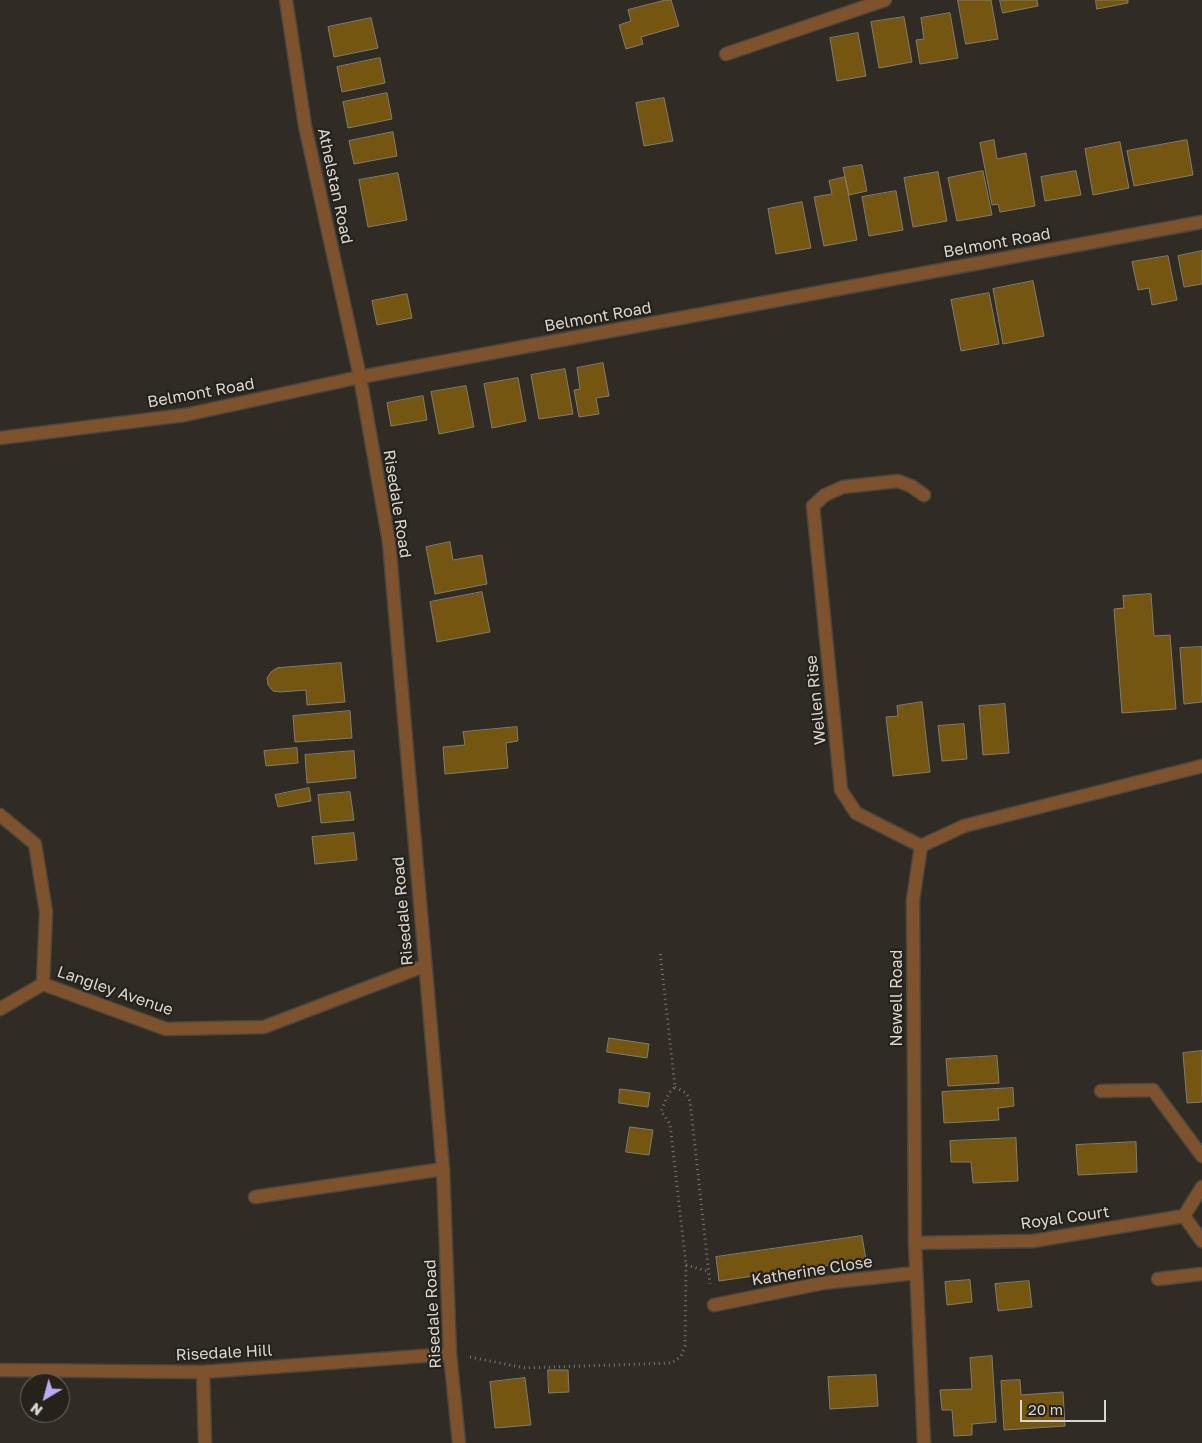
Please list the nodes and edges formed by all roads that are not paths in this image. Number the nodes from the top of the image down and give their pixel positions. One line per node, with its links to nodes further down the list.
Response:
1 (286, 0): 5 (street, Athelstan Road)
2 (885, 0): 3 (street)
3 (726, 54)
4 (1202, 222): 5 (street, Belmont Road)
5 (360, 378): 6 (street, Belmont Road); 11 (street, Risedale Road)
6 (0, 438)
7 (924, 495): 10 (street, Wellen Rise)
8 (1202, 766): 10 (street)
9 (0, 815): 12 (street)
10 (921, 846): 21 (street, Newell Road)
11 (424, 966): 12 (street, Langley Avenue); 16 (street, Risedale Road)
12 (43, 984): 13 (street, Langley Avenue)
13 (0, 1009)
14 (1102, 1091): 15 (street)
15 (1202, 1156)
16 (443, 1169): 18 (street); 26 (street, Risedale Road)
17 (1202, 1187): 19 (street)
18 (255, 1197)
19 (1184, 1216): 20 (street); 21 (street, Royal Court)
20 (1202, 1241)
21 (915, 1243): 22 (street, Newell Road)
22 (916, 1272): 25 (street, Katherine Close); 31 (street, Newell Road)
23 (1202, 1274): 24 (street)
24 (1158, 1279)
25 (714, 1304)
26 (450, 1354): 28 (street, Risedale Hill); 30 (street, Risedale Road)
27 (0, 1370): 28 (street, Risedale Hill)
28 (203, 1372): 29 (street)
29 (205, 1443)
30 (459, 1443)
31 (924, 1443)

